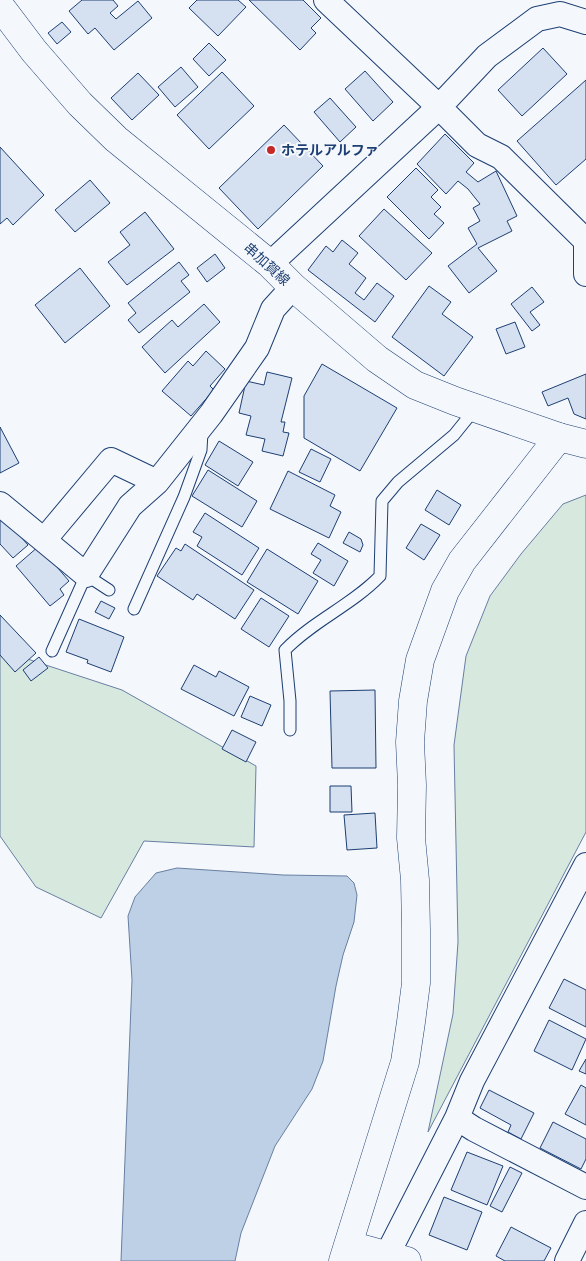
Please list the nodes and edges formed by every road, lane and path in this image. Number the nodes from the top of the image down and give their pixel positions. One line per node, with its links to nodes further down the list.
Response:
1 (326, 0): 4 (street)
2 (0, 6): 6 (street, 串加賀線)
3 (586, 22): 4 (street)
4 (439, 107): 5 (street); 6 (street)
5 (586, 241): 7 (street)
6 (270, 264): 8 (street, 串加賀線)
7 (586, 274)
8 (293, 288): 9 (street, 串加賀線); 10 (street)
9 (475, 409): 11 (street, 串加賀線); 20 (lane)
10 (203, 423): 13 (street); 18 (lane)
11 (559, 438): 12 (street, 串加賀線); 25 (street)
12 (586, 444)
13 (157, 482): 15 (street); 16 (street)
14 (0, 504): 15 (street)
15 (44, 540): 16 (street)
16 (86, 575): 17 (lane); 19 (lane)
17 (109, 590)
18 (134, 609)
19 (52, 651)
20 (290, 730)
21 (586, 865): 22 (street)
22 (457, 1118): 23 (street); 26 (street)
23 (586, 1187)
24 (586, 1223): 27 (street)
25 (346, 1253): 26 (street)
26 (397, 1258)
27 (567, 1261)

